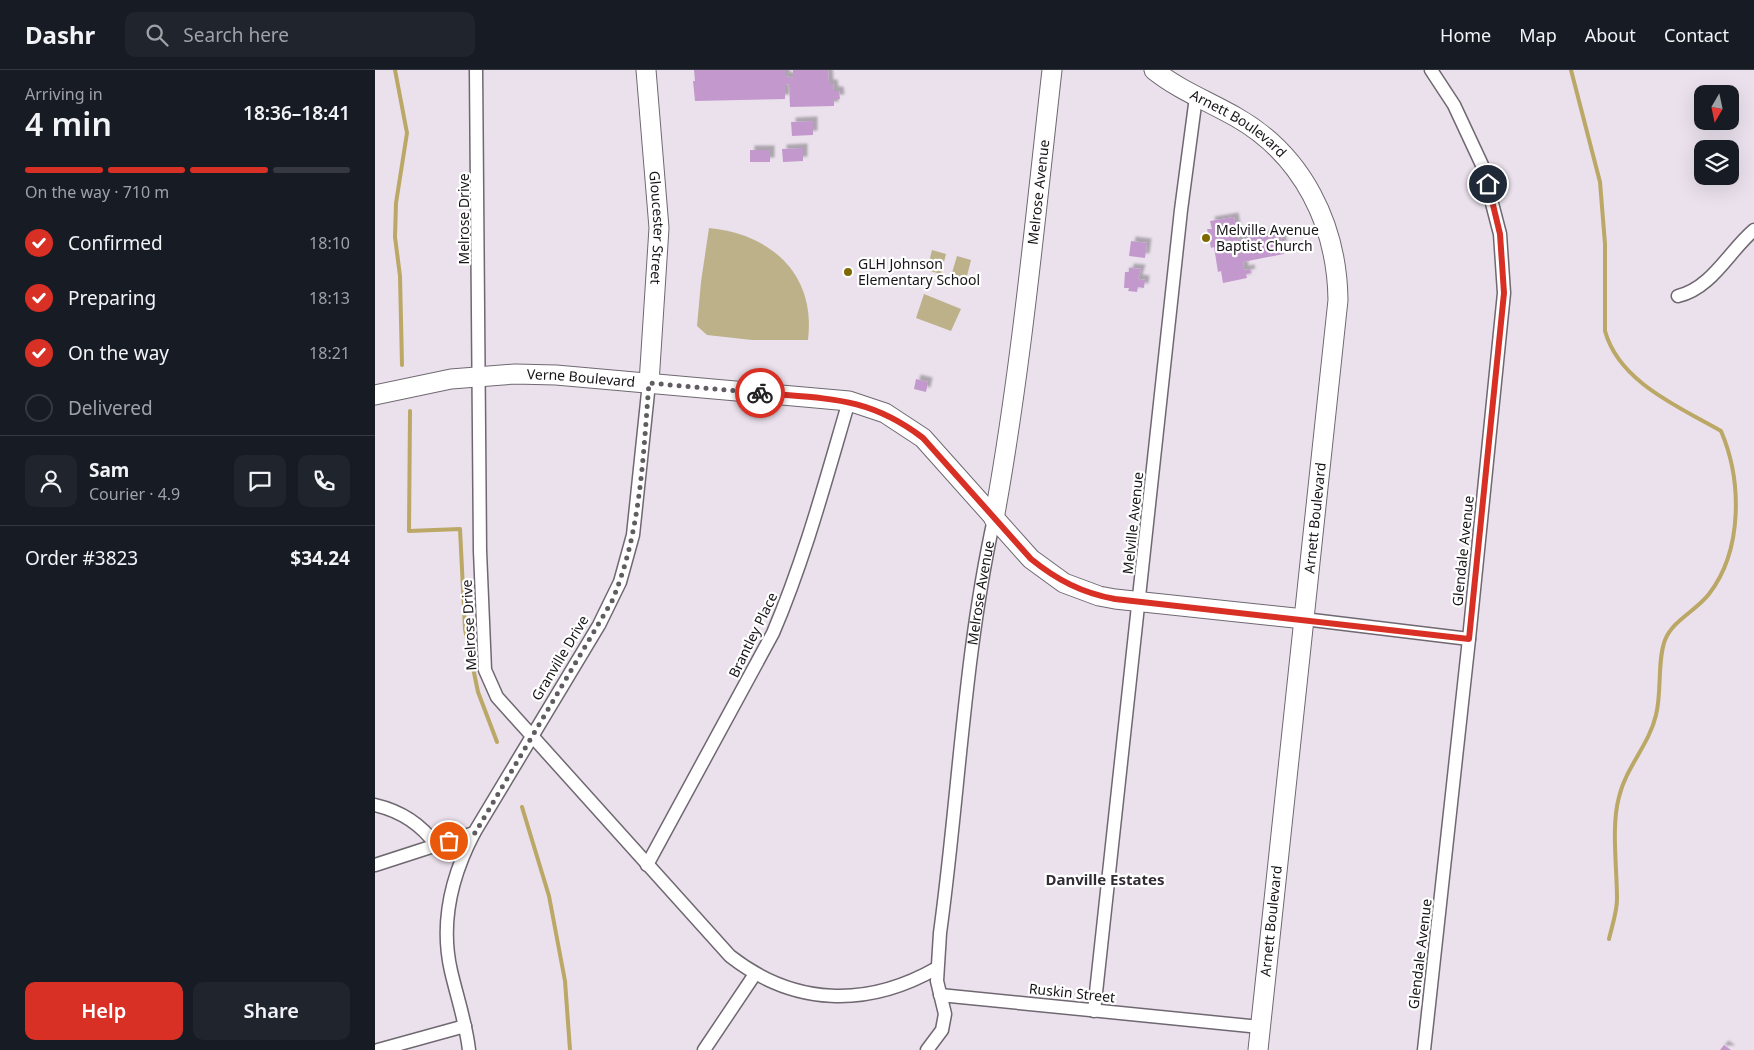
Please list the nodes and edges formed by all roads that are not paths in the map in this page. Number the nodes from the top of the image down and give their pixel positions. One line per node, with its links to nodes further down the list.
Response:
1 (476, 70): 9 (street, Melrose Drive)
2 (646, 70): 10 (street, Gloucester Street)
3 (1052, 70): 13 (street, Melrose Avenue)
4 (1154, 70): 6 (street, Arnett Boulevard)
5 (1431, 70): 16 (street, Glendale Avenue)
6 (1196, 97): 14 (street, Melville Avenue); 15 (street, Arnett Boulevard)
7 (1754, 230): 8 (street)
8 (1678, 296)
9 (479, 376): 10 (street, Verne Boulevard); 11 (street, Verne Boulevard); 17 (street, Melrose Drive)
10 (649, 383): 12 (street, Verne Boulevard); 17 (street, Granville Drive)
11 (375, 395)
12 (849, 401): 13 (street, Verne Boulevard); 22 (street, Brantley Place)
13 (994, 519): 14 (street, Verne Boulevard); 23 (street, Melrose Avenue)
14 (1139, 601): 15 (street, Verne Boulevard); 26 (street, Melville Avenue)
15 (1304, 619): 16 (street); 28 (street, Arnett Boulevard)
16 (1469, 639): 34 (street, Glendale Avenue)
17 (531, 736): 19 (street, Granville Drive); 22 (street, Melrose Drive)
18 (375, 805): 20 (street)
19 (475, 833): 20 (street); 27 (street, Granville Drive)
20 (436, 845): 21 (street)
21 (375, 865)
22 (647, 865): 24 (street, Melrose Drive)
23 (937, 968): 24 (street, Melrose Drive); 25 (street)
24 (755, 974): 31 (street)
25 (941, 995): 26 (street, Ruskin Street); 32 (street)
26 (1094, 1011): 28 (street, Ruskin Street)
27 (465, 1026): 29 (street); 30 (street, Granville Drive)
28 (1260, 1028): 33 (street, Arnett Boulevard)
29 (378, 1050)
30 (469, 1050)
31 (703, 1050)
32 (927, 1050)
33 (1258, 1050)
34 (1424, 1050)

